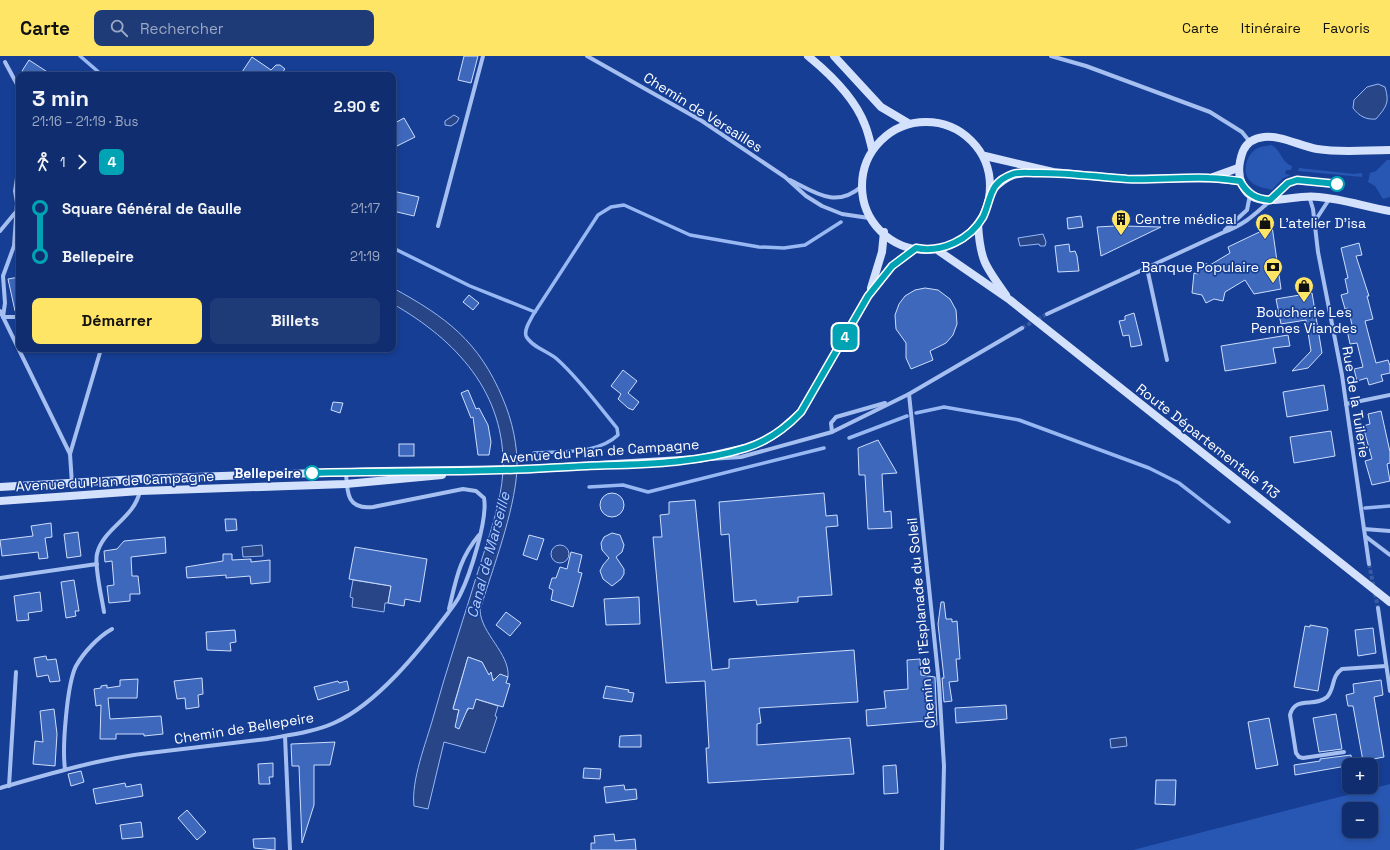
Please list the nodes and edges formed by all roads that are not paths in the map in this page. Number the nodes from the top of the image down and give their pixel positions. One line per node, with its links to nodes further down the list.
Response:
1 (483, 56): 31 (street)
2 (587, 56): 15 (street, Chemin de Versailles)
3 (808, 56): 10 (main road)
4 (834, 56): 8 (main road)
5 (1050, 56): 9 (street)
6 (5, 62): 7 (street)
7 (16, 82)
8 (908, 123): 10 (main road, Route Départementale 113); 12 (main road, Route Départementale 113)
9 (1250, 142): 11 (main road); 13 (main road)
10 (872, 149): 19 (main road, Route Départementale 113)
11 (1390, 150)
12 (984, 156): 14 (main road); 20 (main road, Route Départementale 113)
13 (1238, 168): 16 (main road); 17 (main road)
14 (1053, 172): 16 (main road); 20 (main road)
15 (785, 177): 19 (street, Chemin de Versailles); 28 (street, Chemin de Versailles)
16 (1210, 178): 17 (main road)
17 (1240, 181): 21 (main road)
18 (16, 184): 23 (street)
19 (862, 186): 28 (main road, Route Départementale 113)
20 (991, 191): 30 (main road, Route Départementale 113)
21 (1250, 195): 25 (main road); 34 (street)
22 (1309, 196): 24 (main road); 25 (main road); 29 (street, Rue de la Tuilerie)
23 (16, 197)
24 (1330, 198): 26 (main road); 29 (street)
25 (1270, 200): 34 (street)
26 (1390, 212)
27 (16, 213): 32 (street); 42 (street)
28 (869, 218): 33 (main road, Route Départementale 113)
29 (1314, 223): 52 (street, Rue de la Tuilerie)
30 (978, 224): 36 (main road, Route Départementale 113); 39 (main road, Route Départementale 113)
31 (438, 226)
32 (0, 231)
33 (884, 232): 35 (main road, Route Départementale 113); 38 (main road, Avenue du Plan de Campagne)
34 (1222, 233): 37 (street)
35 (916, 248): 36 (main road, Route Départementale 113); 38 (main road, Avenue du Plan de Campagne)
36 (936, 249): 39 (main road, Route Départementale 113)
37 (1148, 268): 41 (street); 48 (street)
38 (868, 296): 55 (main road, Avenue du Plan de Campagne)
39 (1010, 300): 71 (main road, Route Départementale 113)
40 (0, 311): 42 (street)
41 (1047, 314)
42 (3, 317): 43 (street); 45 (street)
43 (16, 317)
44 (1022, 328): 49 (street)
45 (16, 344)
46 (20, 352): 54 (street)
47 (99, 352): 54 (street)
48 (1167, 360)
49 (910, 394): 51 (street); 85 (street, Chemin de l'Esplanade du Soleil)
50 (1390, 395): 52 (street)
51 (894, 401): 53 (street); 53 (street)
52 (1346, 404): 63 (street, Rue de la Tuilerie)
53 (832, 432): 55 (street)
54 (70, 454): 58 (street)
55 (698, 459): 56 (main road, Avenue du Plan de Campagne)
56 (495, 470): 57 (main road, Avenue du Plan de Campagne); 59 (main road, Avenue du Plan de Campagne)
57 (346, 472): 58 (main road, Avenue du Plan de Campagne); 59 (street, Chemin de Bellepeire)
58 (72, 484): 60 (main road, Avenue du Plan de Campagne)
59 (346, 484): 61 (main road, Avenue du Plan de Campagne); 65 (street, Chemin de Bellepeire)
60 (0, 487)
61 (140, 491): 62 (main road, Avenue du Plan de Campagne); 68 (street)
62 (0, 501)
63 (1364, 529): 64 (street); 66 (street, Rue de la Tuilerie)
64 (1390, 531)
65 (480, 534): 73 (street, Chemin de Bellepeire); 73 (street, Chemin de Bellepeire)
66 (1365, 536): 67 (street); 69 (street, Rue de la Tuilerie)
67 (1390, 555)
68 (97, 564): 70 (street); 74 (street)
69 (1369, 564)
70 (0, 578)
71 (1390, 602)
72 (1378, 608): 76 (street)
73 (449, 611): 79 (street, Chemin de Bellepeire)
74 (104, 612)
75 (112, 629): 81 (street)
76 (1386, 666): 78 (street); 80 (street)
77 (16, 672): 82 (street)
78 (1390, 691)
79 (285, 736): 81 (street, Chemin de Bellepeire); 84 (street)
80 (1344, 752)
81 (65, 769): 82 (street, Chemin de Bellepeire)
82 (9, 786): 83 (street, Chemin de Bellepeire)
83 (0, 788)
84 (290, 850)
85 (942, 850)

